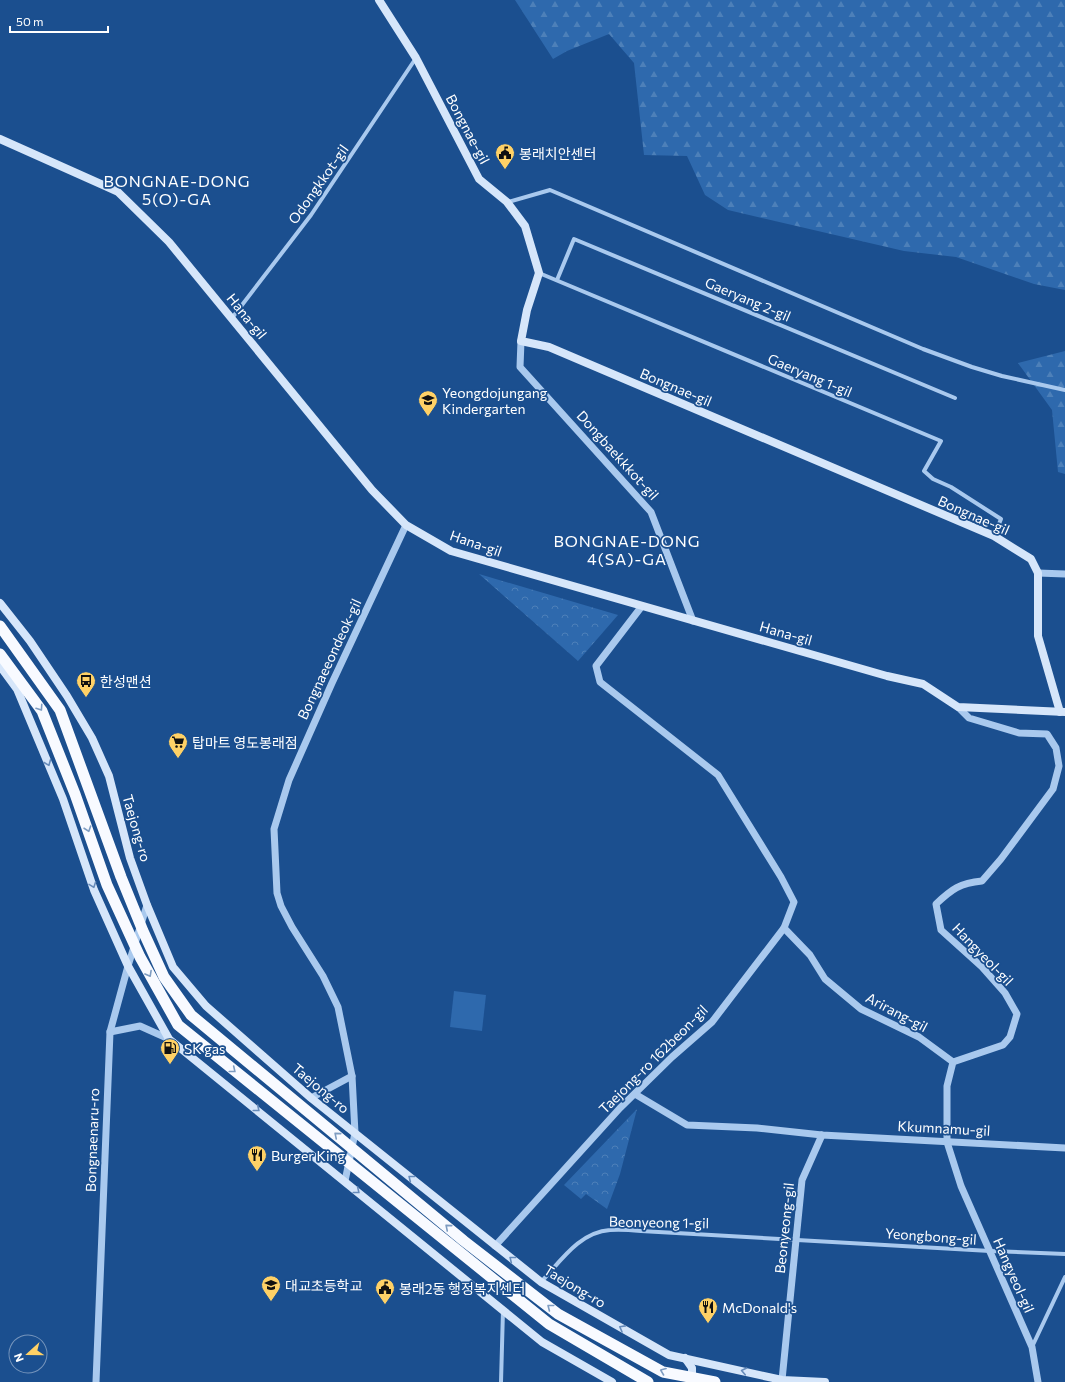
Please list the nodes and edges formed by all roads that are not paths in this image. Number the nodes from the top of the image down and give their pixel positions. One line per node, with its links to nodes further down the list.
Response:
1 (379, 0): 2 (main road, Bongnae-gil)
2 (416, 58): 4 (main road, Bongnae-gil); 7 (street, Odongkkot-gil)
3 (0, 139): 7 (main road, Hana-gil)
4 (507, 202): 5 (main road, Bongnae-gil); 9 (street)
5 (539, 273): 6 (street, Gaeryang 1-gil); 8 (main road)
6 (557, 280): 10 (street, Gaeryang 2-gil); 12 (street, Gaeryang 1-gil)
7 (232, 318): 11 (main road, Hana-gil)
8 (521, 341): 12 (main road, Bongnae-gil); 17 (street, Dongbaekkkot-gil)
9 (1065, 390)
10 (955, 398)
11 (406, 525): 16 (main road, Hana-gil); 29 (street, Bongnaeeondeok-gil)
12 (994, 536): 13 (main road, Bongnae-gil)
13 (1038, 573): 14 (street); 22 (main road)
14 (1065, 574)
15 (0, 603): 23 (main road, Taejong-ro)
16 (642, 606): 17 (main road, Hana-gil); 24 (street, Taejong-ro 162beon-gil)
17 (693, 621): 21 (main road, Hana-gil)
18 (0, 626): 52 (highway, one-way to 18, bridge)
19 (0, 654): 50 (highway, one-way to 50, bridge)
20 (0, 666): 25 (main road, one-way to 25)
21 (958, 707): 22 (main road); 28 (street, Hangyeol-gil)
22 (1062, 712)
23 (147, 905): 25 (street, Bongnaenaru-ro); 31 (main road, Taejong-ro)
24 (784, 928): 28 (street, Arirang-gil); 30 (street, Taejong-ro 162beon-gil)
25 (128, 966): 26 (street, Bongnaenaru-ro); 27 (main road)
26 (110, 1032): 27 (street); 47 (street, Bongnaenaru-ro)
27 (169, 1038): 36 (main road, one-way to 36)
28 (953, 1062): 34 (street, Hangyeol-gil)
29 (352, 1076): 31 (street); 32 (street, Bongnaeeondeok-gil)
30 (635, 1094): 33 (street); 38 (street, Taejong-ro 162beon-gil)
31 (311, 1098): 32 (main road, Taejong-ro)
32 (355, 1133): 36 (street, Bongnaeeondeok-gil); 38 (main road, Taejong-ro, one-way to 32)
33 (822, 1135): 34 (street, Kkumnamu-gil); 37 (street, Beonyeong-gil)
34 (947, 1142): 35 (street, Kkumnamu-gil); 39 (street, Hangyeol-gil)
35 (1065, 1148)
36 (345, 1181): 43 (main road, one-way to 43)
37 (796, 1239): 39 (street, Yeongbong-gil); 42 (street, Beonyeong 1-gil); 46 (street, Beonyeong-gil)
38 (495, 1246): 42 (main road, Taejong-ro, one-way to 38)
39 (990, 1251): 40 (street, Yeongbong-gil); 44 (street, Hangyeol-gil)
40 (1065, 1254)
41 (1065, 1277): 44 (street)
42 (541, 1282): 45 (main road, Taejong-ro, one-way to 42)
43 (503, 1310): 48 (street); 49 (main road)
44 (1032, 1347): 54 (street, Hangyeol-gil)
45 (685, 1358): 46 (main road, Taejong-ro, one-way to 45); 51 (main road)
46 (781, 1381): 53 (main road, Taejong-ro)
47 (96, 1382)
48 (501, 1382)
49 (612, 1382)
50 (648, 1382)
51 (692, 1382)
52 (715, 1382)
53 (825, 1382)
54 (1038, 1382)

